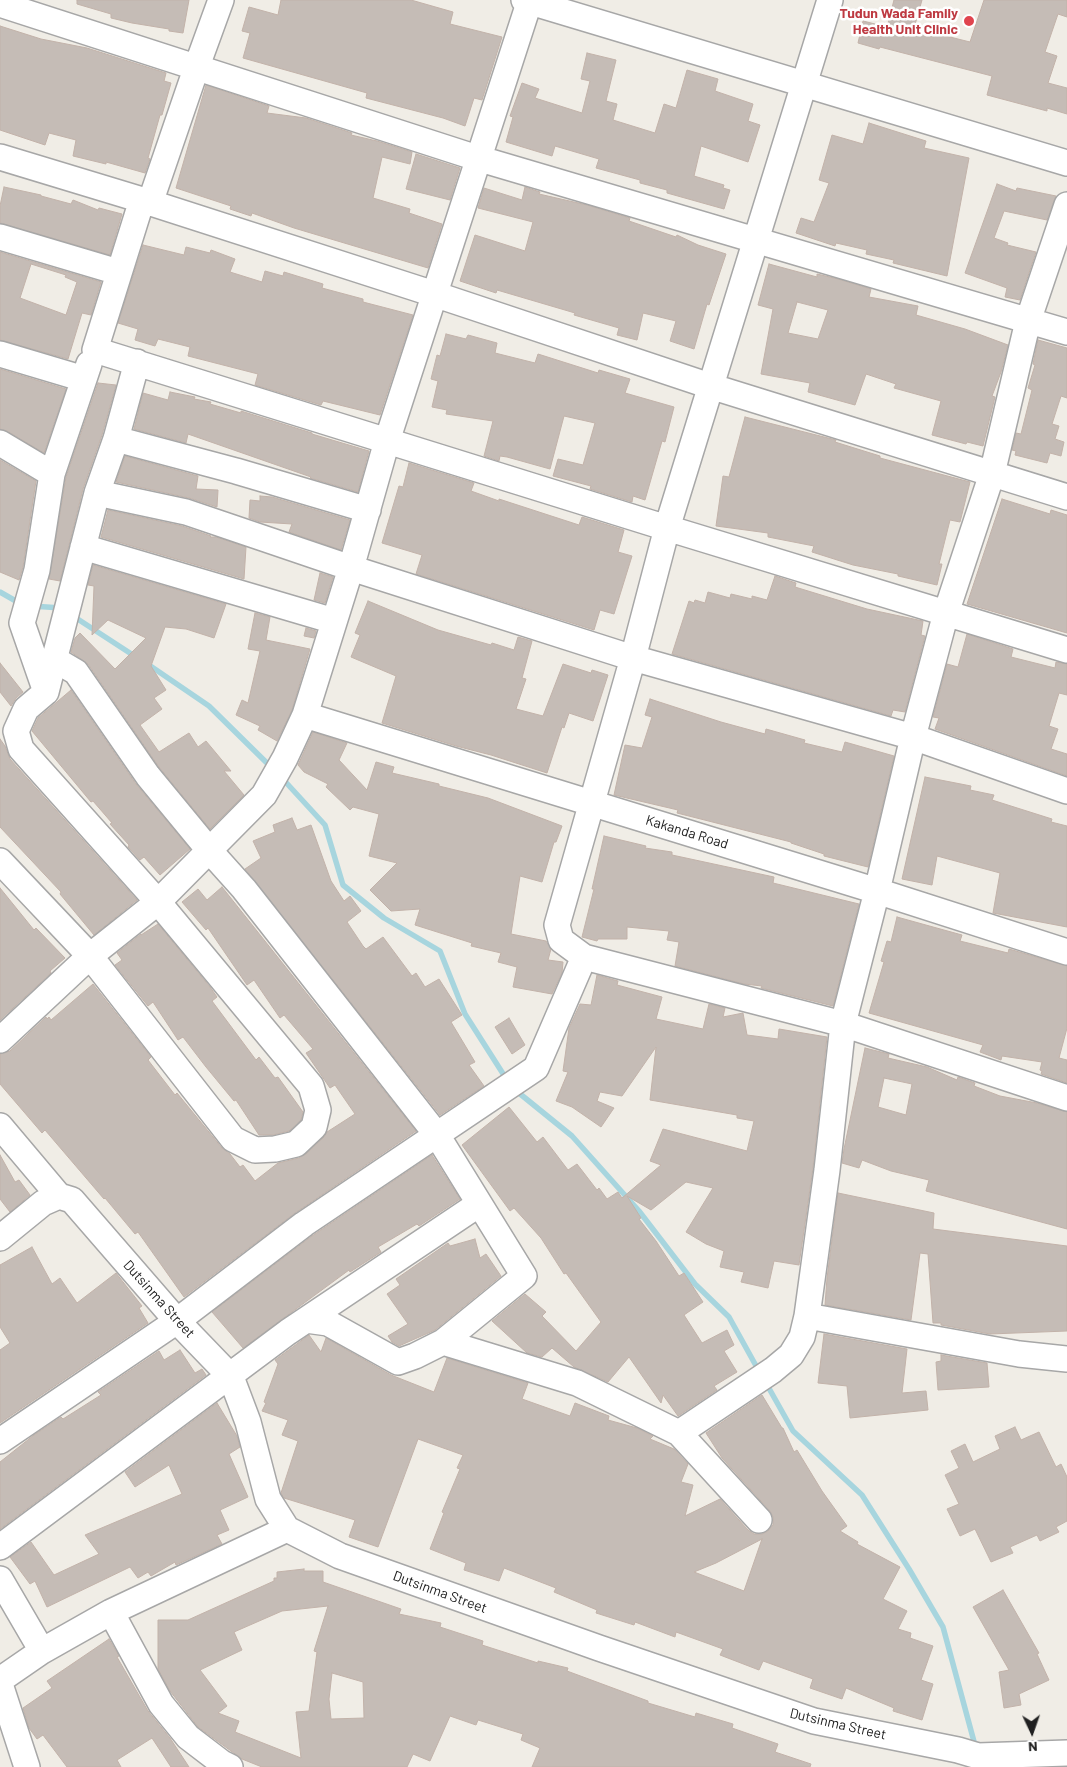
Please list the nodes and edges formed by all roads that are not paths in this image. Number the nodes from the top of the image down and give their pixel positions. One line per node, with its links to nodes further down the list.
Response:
1 (221, 0): 5 (street)
2 (830, 0): 6 (street)
3 (528, 1): 6 (street); 8 (street)
4 (0, 4): 5 (street)
5 (197, 66): 8 (street); 10 (street)
6 (803, 83): 9 (street); 13 (street)
7 (0, 157): 10 (street)
8 (477, 158): 13 (street); 15 (street)
9 (1067, 164)
10 (146, 202): 14 (street); 15 (street)
11 (1067, 205): 16 (street)
12 (0, 237): 14 (street)
13 (755, 241): 16 (street); 22 (street)
14 (118, 272): 18 (street)
15 (434, 294): 22 (street); 24 (street)
16 (1028, 321): 17 (street); 27 (street)
17 (1067, 332)
18 (95, 350): 20 (street); 21 (street)
19 (0, 354): 21 (street)
20 (137, 362): 23 (street); 24 (street)
21 (84, 379): 26 (street)
22 (710, 386): 27 (street); 31 (street)
23 (116, 439): 28 (street); 30 (street)
24 (387, 441): 30 (street); 31 (street)
25 (0, 443): 26 (street)
26 (52, 474): 39 (street)
27 (992, 474): 29 (street); 34 (street)
28 (98, 493): 32 (street); 33 (street)
29 (1067, 498)
30 (368, 510): 33 (street)
31 (667, 528): 34 (street); 37 (street)
32 (84, 547): 35 (street); 38 (street)
33 (351, 568): 35 (street); 37 (street)
34 (946, 613): 36 (street); 41 (street)
35 (334, 622): 40 (street)
36 (1067, 650)
37 (633, 658): 41 (street); 43 (street)
38 (54, 659): 39 (street); 44 (street)
39 (46, 692): 47 (street)
40 (305, 715): 43 (street, Kakanda Road); 44 (street)
41 (913, 737): 42 (street); 46 (street)
42 (1067, 790)
43 (591, 802): 46 (street, Kakanda Road); 50 (street)
44 (209, 850): 47 (street); 55 (street)
45 (0, 861): 49 (street)
46 (877, 891): 48 (street, Kakanda Road); 51 (street)
47 (158, 902): 49 (street); 49 (street)
48 (1067, 952)
49 (90, 956): 52 (street)
50 (584, 957): 51 (street); 55 (street)
51 (843, 1024): 53 (street); 59 (street)
52 (0, 1040)
53 (1067, 1098)
54 (0, 1126): 56 (street, Dutsinma Street)
55 (436, 1135): 57 (street); 61 (street)
56 (59, 1196): 58 (street); 61 (street, Dutsinma Street)
57 (479, 1204): 60 (street); 62 (street)
58 (0, 1238)
59 (807, 1316): 63 (street); 65 (street)
60 (306, 1320): 62 (street); 64 (street)
61 (177, 1321): 64 (street, Dutsinma Street); 66 (street)
62 (443, 1342): 65 (street)
63 (1067, 1359)
64 (231, 1377): 68 (street, Dutsinma Street); 69 (street)
65 (679, 1433): 67 (street)
66 (0, 1440)
67 (759, 1520)
68 (287, 1529): 71 (street); 75 (street, Dutsinma Street)
69 (0, 1547)
70 (0, 1579): 72 (street)
71 (111, 1612): 72 (street); 77 (street)
72 (42, 1651): 73 (street)
73 (0, 1680)
74 (0, 1684): 76 (street)
75 (1067, 1753)
76 (27, 1767)
77 (230, 1767)

